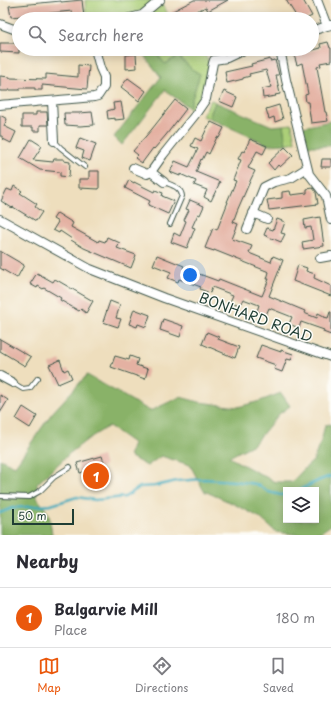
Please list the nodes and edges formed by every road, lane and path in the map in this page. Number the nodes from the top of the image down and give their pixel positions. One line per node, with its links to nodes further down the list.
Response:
1 (160, 0): 3 (street)
2 (317, 0): 5 (street)
3 (146, 12)
4 (0, 24): 6 (street)
5 (329, 26): 7 (street)
6 (12, 28)
7 (319, 28)
8 (97, 56): 11 (street)
9 (231, 56): 17 (street)
10 (281, 56): 16 (street)
11 (52, 101): 12 (street); 13 (street)
12 (0, 106)
13 (54, 141): 14 (lane)
14 (85, 167)
15 (133, 168): 17 (street)
16 (307, 168): 19 (street); 22 (street)
17 (151, 172): 18 (street)
18 (164, 182): 23 (lane)
19 (253, 213): 21 (street); 24 (street)
20 (0, 218): 27 (street, BONHARD ROAD)
21 (267, 219)
22 (331, 220)
23 (170, 224)
24 (247, 228)
25 (331, 256): 26 (street)
26 (320, 258)
27 (331, 357)
28 (0, 376): 30 (street)
29 (38, 378): 30 (lane)
30 (13, 383)
31 (70, 467): 32 (lane)
32 (0, 496)

